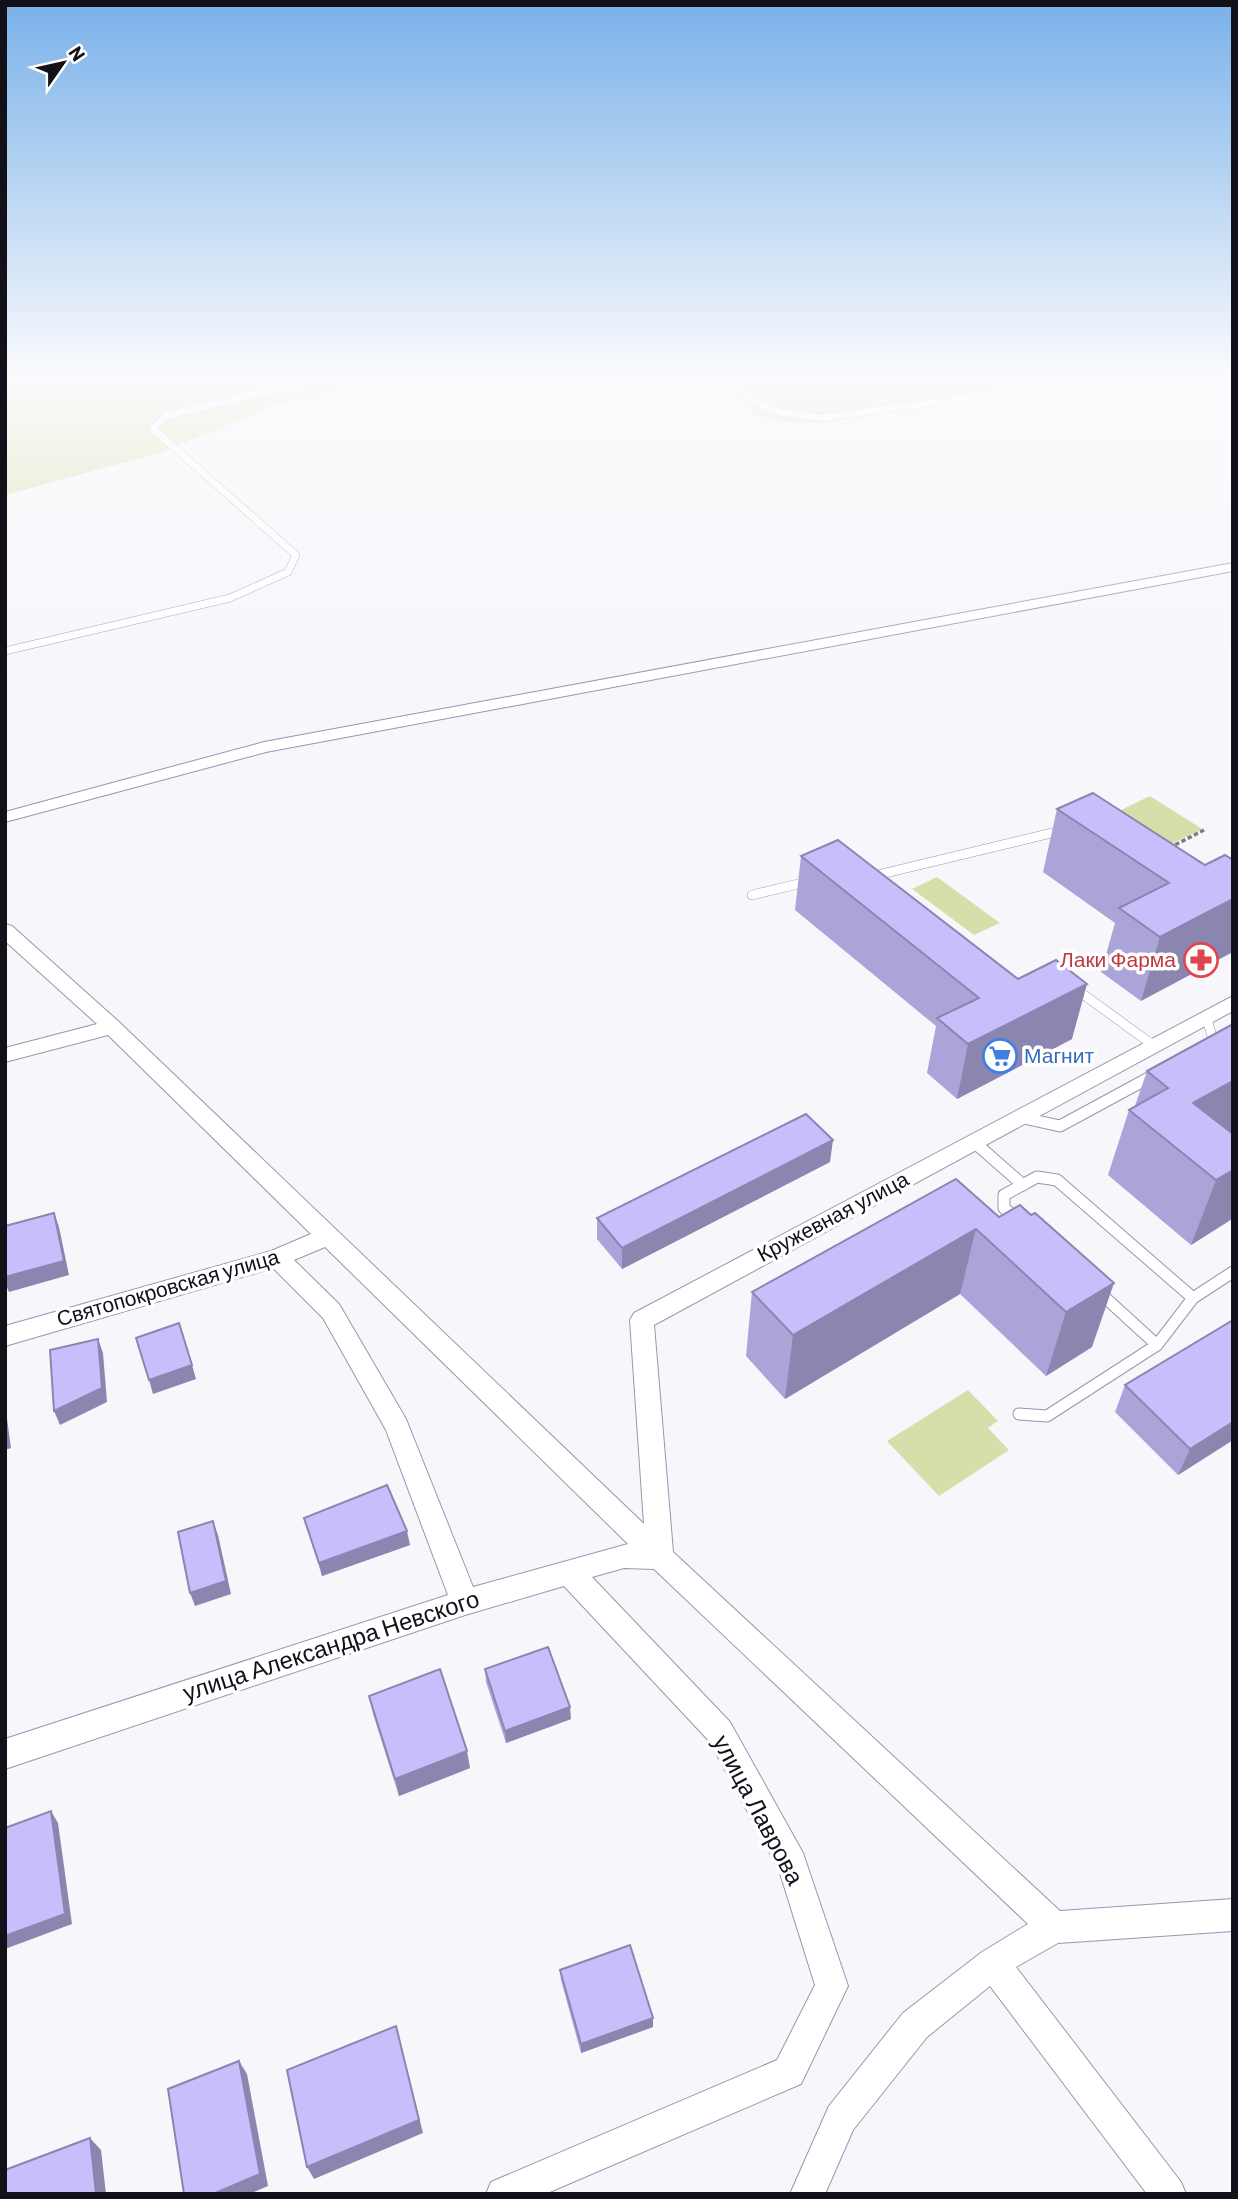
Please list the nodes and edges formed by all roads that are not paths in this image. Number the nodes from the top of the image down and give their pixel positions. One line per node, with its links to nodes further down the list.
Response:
1 (214, 483): 3 (lane)
2 (1233, 567): 4 (street)
3 (5, 651)
4 (5, 817)
5 (1071, 829): 7 (lane)
6 (826, 877): 8 (lane)
7 (863, 878)
8 (752, 895)
9 (5, 930): 13 (street)
10 (1071, 985): 14 (lane)
11 (1233, 1002): 12 (street, Кружевная улица)
12 (1206, 1017): 14 (street, Кружевная улица); 15 (lane)
13 (112, 1027): 16 (street); 22 (street)
14 (1153, 1045): 18 (street, Кружевная улица)
15 (1202, 1048)
16 (5, 1055)
17 (1167, 1068): 18 (lane)
18 (1019, 1117): 19 (street, Кружевная улица)
19 (974, 1142): 20 (lane); 30 (street, Кружевная улица)
20 (1023, 1185): 21 (lane); 26 (lane)
21 (1025, 1226)
22 (329, 1236): 23 (street, Святопокровская улица); 30 (street)
23 (277, 1258): 27 (street, Святопокровская улица); 32 (street)
24 (1233, 1272): 26 (lane)
25 (1086, 1281): 28 (lane)
26 (1193, 1298): 28 (lane)
27 (5, 1336)
28 (1157, 1345): 29 (lane)
29 (1019, 1414)
30 (660, 1557): 31 (street, улица Александра Невского); 35 (street)
31 (570, 1573): 32 (street, улица Александра Невского); 37 (street, улица Лаврова)
32 (465, 1602): 33 (street, улица Александра Невского)
33 (5, 1754)
34 (1233, 1915): 35 (street)
35 (1054, 1927): 36 (street)
36 (993, 1963): 38 (street); 39 (street)
37 (503, 2194)
38 (807, 2194)
39 (1169, 2194)

